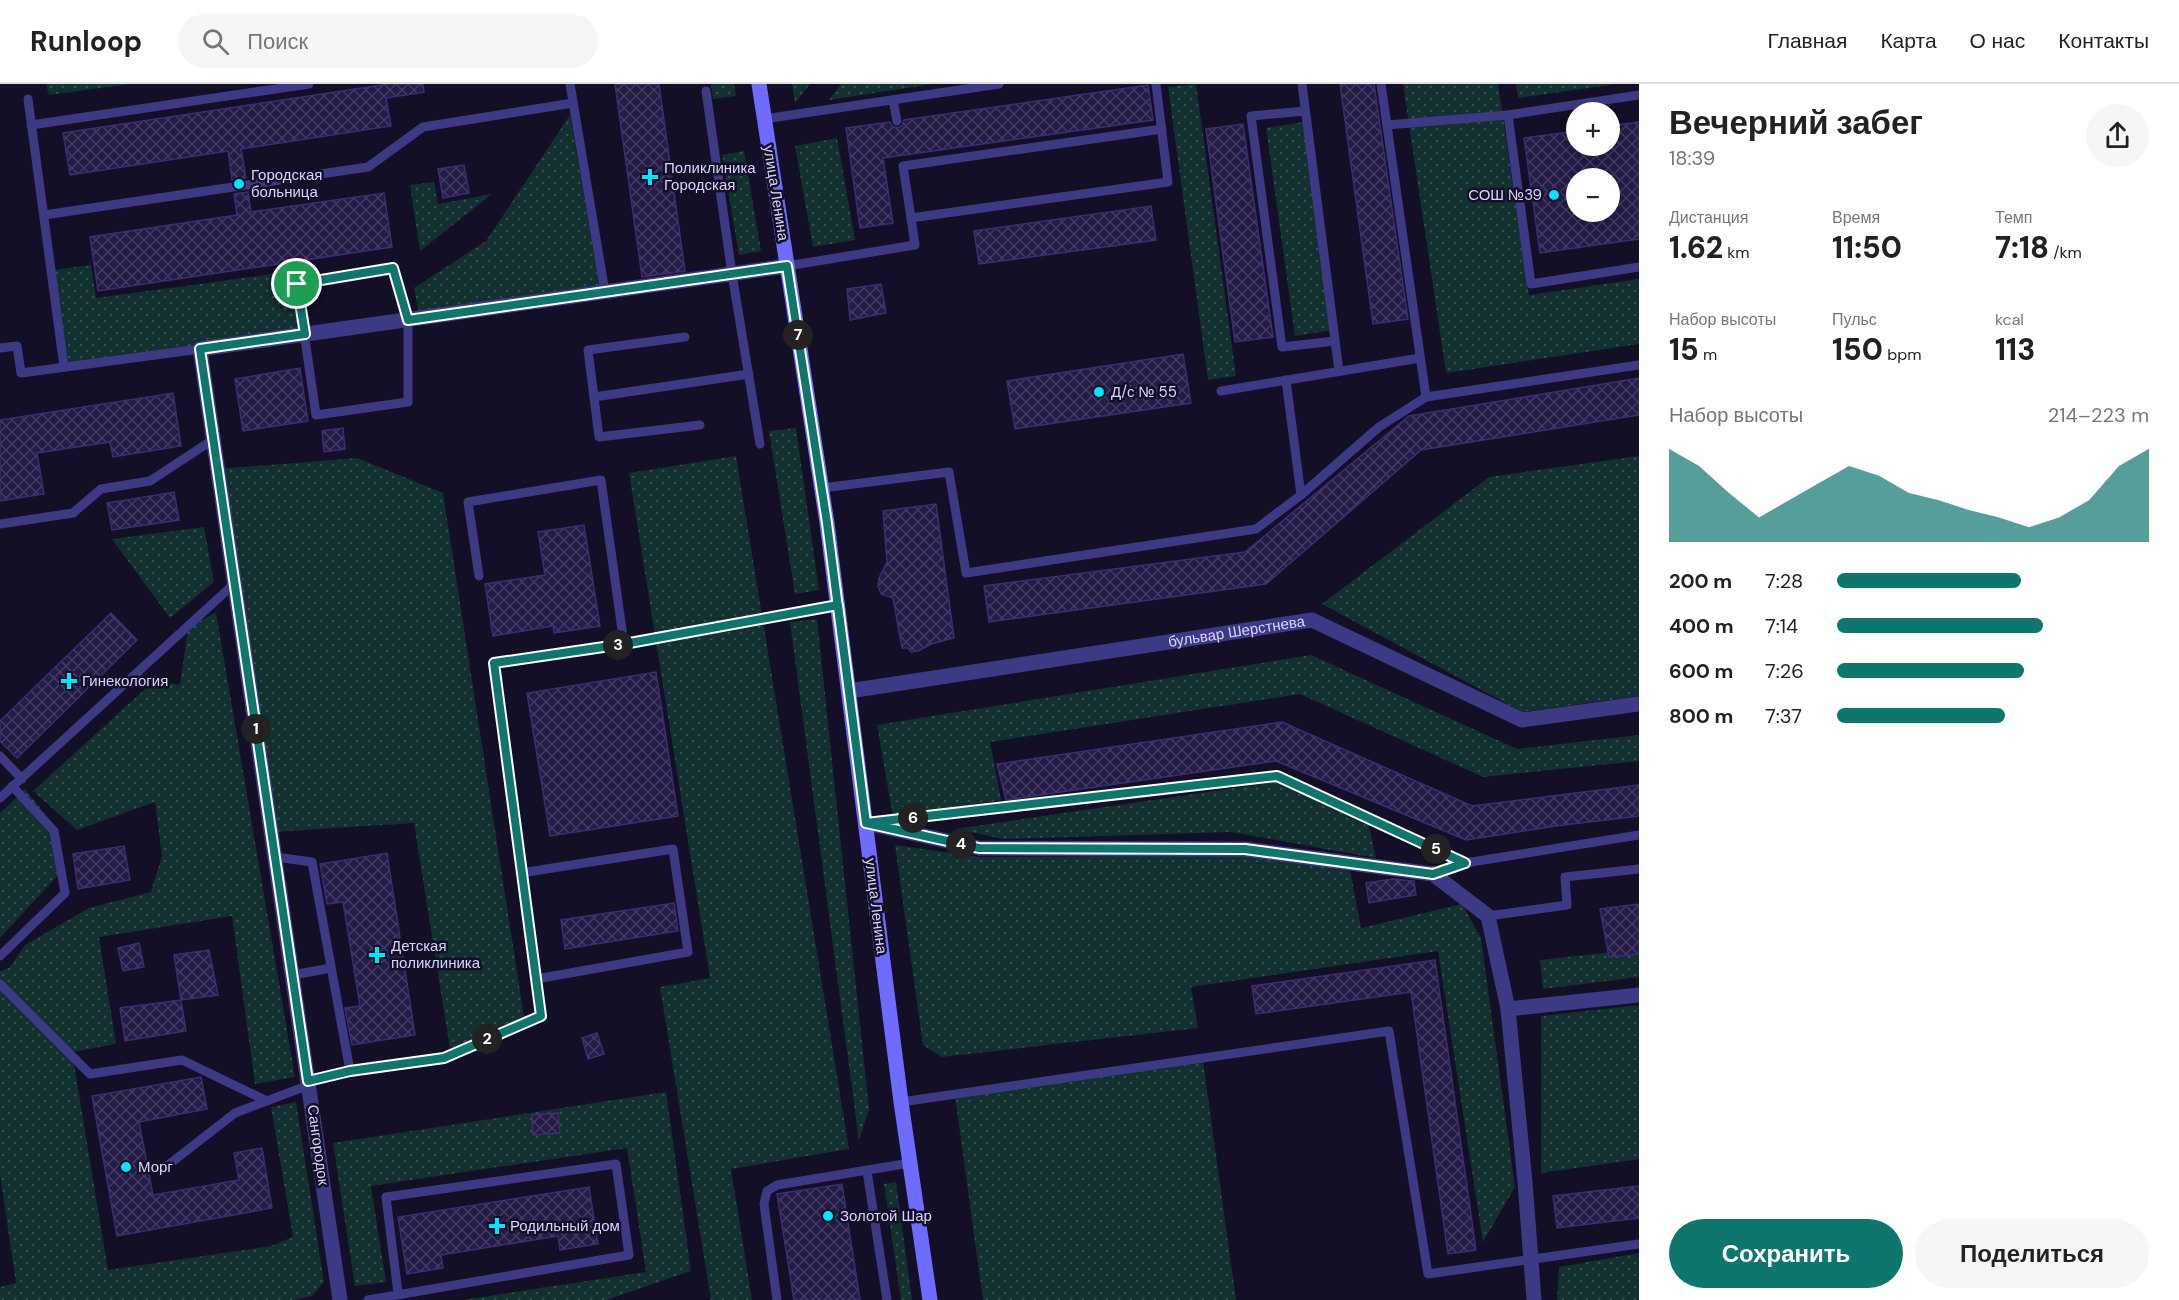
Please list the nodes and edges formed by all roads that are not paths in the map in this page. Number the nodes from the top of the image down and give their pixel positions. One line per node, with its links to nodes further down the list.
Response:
1 (309, 84): 18 (lane)
2 (570, 84): 13 (lane)
3 (759, 84): 16 (main road, улица Ленина)
4 (999, 84): 8 (lane)
5 (1156, 84): 20 (lane)
6 (1302, 84): 14 (lane)
7 (1381, 84): 19 (lane)
8 (988, 85): 12 (lane)
9 (706, 92): 27 (lane)
10 (1639, 95): 15 (lane)
11 (28, 99): 18 (lane)
12 (893, 100): 16 (lane); 17 (lane)
13 (573, 104): 23 (lane); 28 (lane)
14 (1305, 111): 32 (lane); 32 (lane)
15 (1508, 115): 19 (lane); 26 (lane)
16 (764, 120): 25 (main road, улица Ленина)
17 (897, 121)
18 (31, 125): 23 (lane)
19 (1386, 125): 35 (lane)
20 (1162, 129): 22 (lane); 24 (lane)
21 (901, 156): 22 (lane)
22 (903, 166): 24 (lane)
23 (44, 215): 37 (lane)
24 (911, 218): 25 (lane)
25 (787, 266): 27 (street); 47 (main road, улица Ленина)
26 (1639, 267)
27 (732, 274): 28 (street); 39 (lane)
28 (605, 292): 29 (street)
29 (408, 320): 30 (street); 30 (lane); 30 (lane)
30 (305, 334): 34 (street)
31 (684, 337): 42 (lane)
32 (1335, 341): 38 (lane)
33 (0, 348): 37 (lane)
34 (200, 349): 37 (lane); 45 (street, Сангородок)
35 (1420, 358): 38 (lane); 43 (lane)
36 (1639, 365): 43 (lane)
37 (64, 367)
38 (1339, 371): 40 (lane)
39 (749, 374): 42 (lane); 46 (lane)
40 (1286, 380): 41 (lane); 48 (lane)
41 (1221, 391)
42 (594, 397): 44 (lane)
43 (1426, 397): 48 (lane)
44 (700, 424)
45 (214, 439): 49 (lane); 51 (street, Сангородок)
46 (760, 444)
47 (822, 488): 48 (lane); 52 (main road, улица Ленина)
48 (1301, 495)
49 (0, 524)
50 (479, 576): 53 (lane)
51 (235, 583): 57 (lane); 62 (street, Сангородок)
52 (838, 605): 53 (lane); 54 (main road, улица Ленина)
53 (624, 644): 65 (lane)
54 (849, 691): 55 (street, бульвар Шерстнева); 60 (main road, улица Ленина)
55 (1639, 704)
56 (0, 756): 57 (lane)
57 (22, 779): 58 (lane)
58 (12, 786): 59 (lane); 68 (lane)
59 (0, 798)
60 (866, 823): 63 (lane); 66 (street); 78 (main road, улица Ленина)
61 (1639, 835): 63 (lane)
62 (275, 857): 69 (lane); 70 (street, Сангородок)
63 (1465, 863): 66 (lane)
64 (1639, 869): 67 (lane)
65 (521, 873): 71 (lane); 71 (lane)
66 (1433, 874): 67 (street)
67 (1488, 916): 74 (street)
68 (0, 956)
69 (331, 968): 70 (lane); 75 (lane)
70 (292, 975): 76 (street, Сангородок)
71 (536, 979): 75 (lane)
72 (0, 984): 77 (lane)
73 (1639, 995): 74 (street)
74 (1508, 1009): 83 (street)
75 (350, 1071): 76 (lane)
76 (309, 1083): 77 (lane); 85 (street, Сангородок)
77 (267, 1101): 80 (lane)
78 (901, 1102): 79 (main road, улица Ленина); 83 (lane)
79 (910, 1163): 81 (lane); 89 (main road, улица Ленина)
80 (163, 1169)
81 (867, 1170): 87 (lane); 88 (lane)
82 (1639, 1244): 83 (lane)
83 (1532, 1260): 90 (street)
84 (399, 1293): 84 (lane); 86 (lane)
85 (340, 1300)
86 (368, 1300)
87 (777, 1300)
88 (887, 1300)
89 (930, 1300)
90 (1534, 1300)

